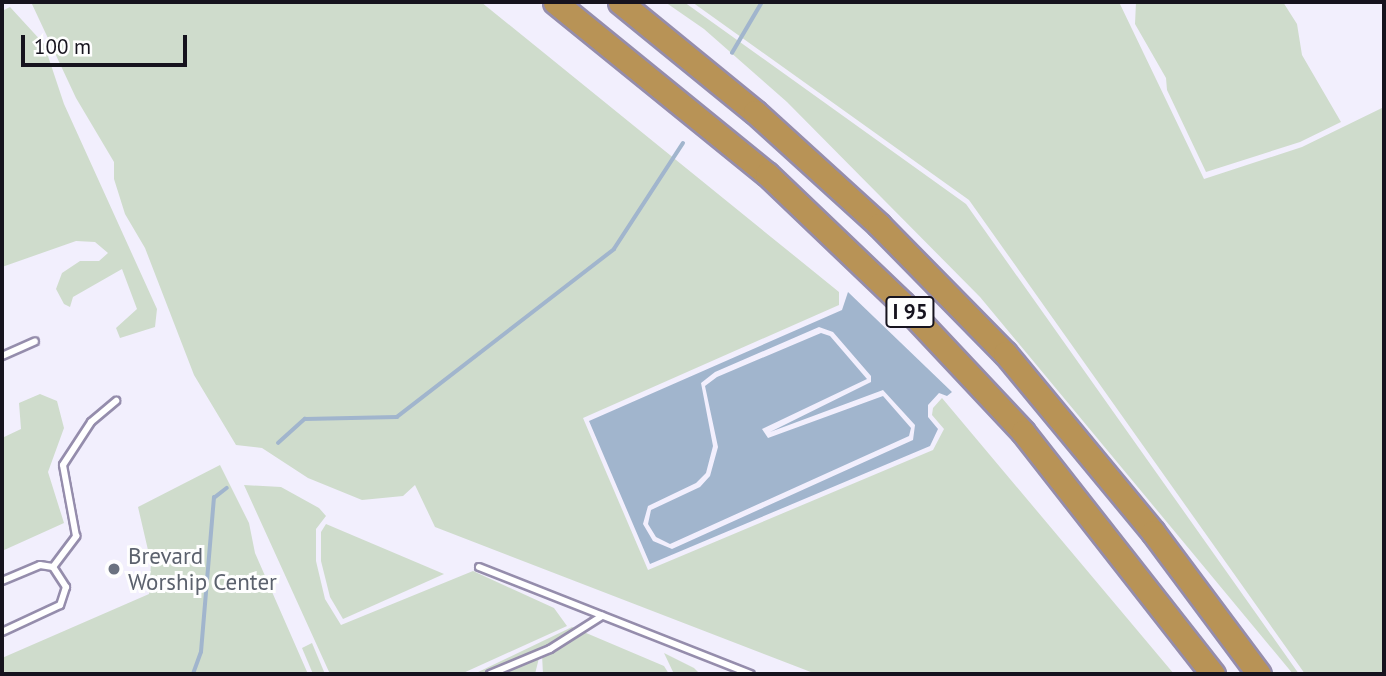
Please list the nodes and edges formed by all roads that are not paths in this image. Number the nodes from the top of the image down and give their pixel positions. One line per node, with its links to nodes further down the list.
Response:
1 (555, 2): 13 (highway, I 95)
2 (620, 2): 14 (highway, I 95)
3 (35, 341): 4 (lane)
4 (2, 356)
5 (116, 401): 6 (lane)
6 (53, 567): 8 (lane); 10 (lane)
7 (480, 567): 9 (lane)
8 (2, 581)
9 (602, 616): 11 (lane); 12 (lane)
10 (2, 632)
11 (490, 674)
12 (751, 674)
13 (1213, 674)
14 (1259, 674)

